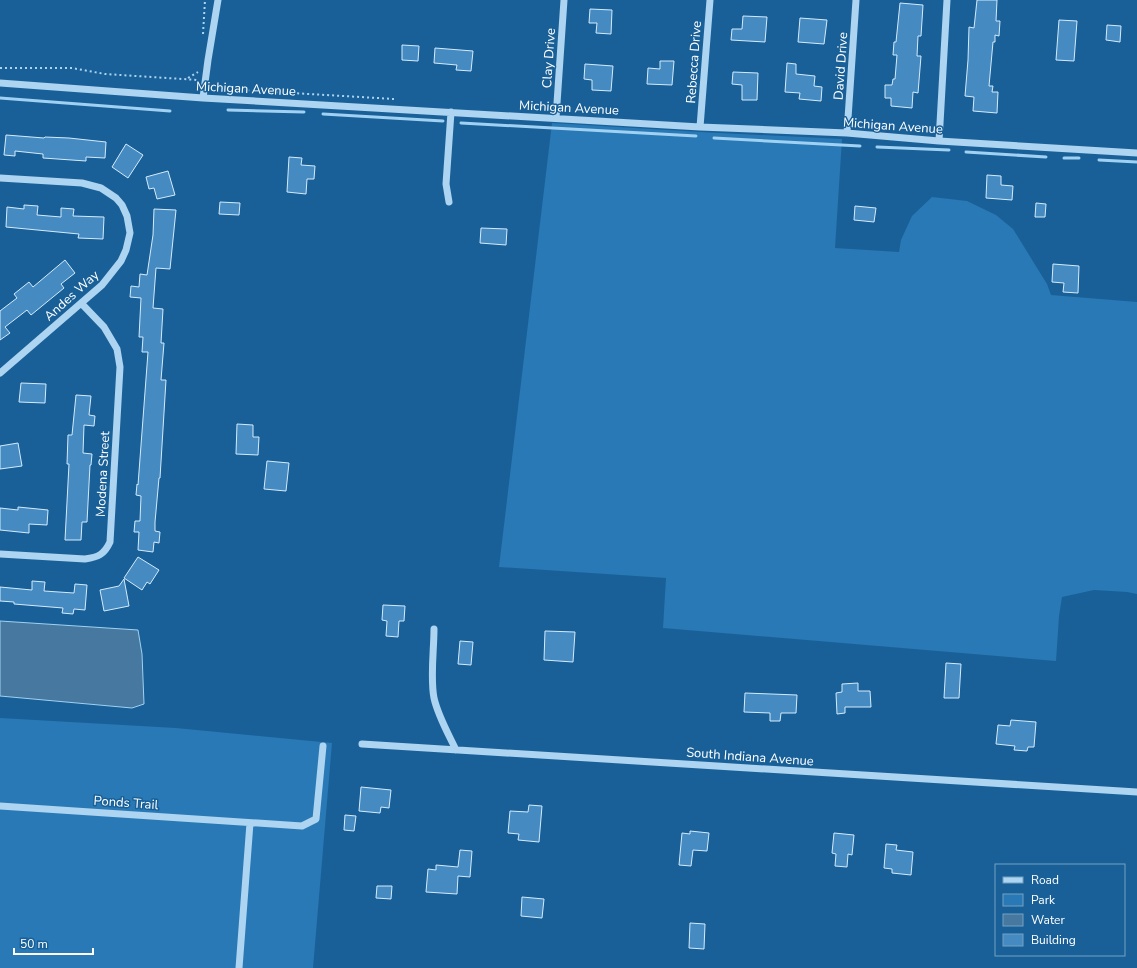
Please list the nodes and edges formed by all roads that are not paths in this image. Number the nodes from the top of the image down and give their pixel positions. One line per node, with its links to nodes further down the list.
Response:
1 (218, 0): 7 (street)
2 (564, 0): 9 (street, Clay Drive)
3 (710, 0): 10 (street, Rebecca Drive)
4 (856, 0): 11 (street, David Drive)
5 (947, 0): 12 (street)
6 (0, 83): 7 (street, Michigan Avenue)
7 (203, 98): 8 (street, Michigan Avenue)
8 (451, 112): 9 (street, Michigan Avenue); 15 (street)
9 (556, 118): 10 (street, Michigan Avenue)
10 (700, 126): 11 (street, Michigan Avenue)
11 (847, 134): 12 (street, Michigan Avenue)
12 (939, 141): 13 (street, Michigan Avenue)
13 (1137, 153)
14 (0, 178): 16 (street, Andes Way)
15 (449, 202)
16 (81, 303): 17 (street, Andes Way); 18 (street, Modena Street)
17 (0, 373)
18 (0, 554)
19 (434, 629): 22 (street)
20 (362, 744): 22 (street, South Indiana Avenue)
21 (323, 746): 25 (street, Ponds Trail)
22 (456, 750): 23 (street, South Indiana Avenue)
23 (1137, 792)
24 (0, 806): 25 (street, Ponds Trail)
25 (250, 823): 26 (street)
26 (239, 968)

